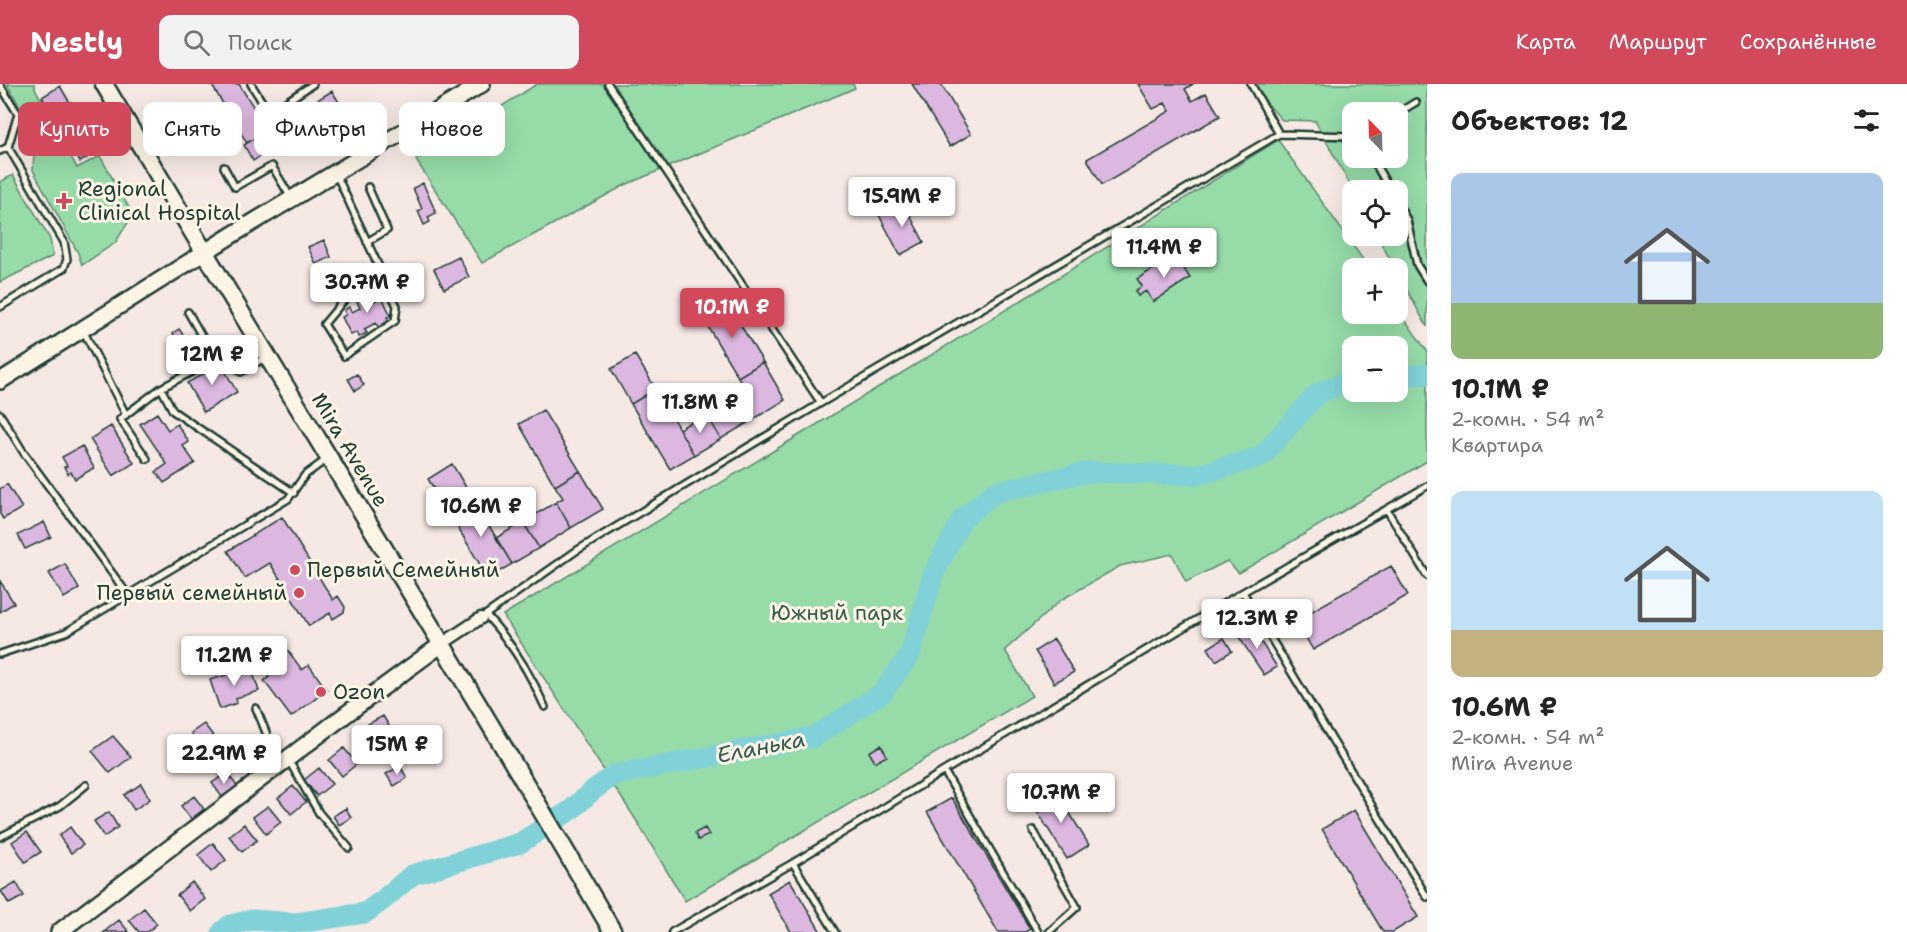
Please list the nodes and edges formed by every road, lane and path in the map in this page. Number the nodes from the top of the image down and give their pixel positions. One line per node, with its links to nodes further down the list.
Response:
1 (104, 84): 20 (main road, Mira Avenue)
2 (251, 84): 3 (lane)
3 (313, 84)
4 (482, 84): 15 (street)
5 (608, 84): 30 (lane)
6 (1251, 84): 10 (lane)
7 (0, 85): 12 (lane)
8 (1416, 102): 9 (lane)
9 (1408, 107)
10 (1280, 134): 11 (lane); 30 (lane)
11 (1342, 137)
12 (8, 147): 13 (lane); 23 (lane)
13 (0, 151)
14 (224, 167): 17 (lane)
15 (336, 173): 17 (street); 19 (lane)
16 (368, 187): 19 (lane)
17 (292, 200): 20 (street)
18 (1408, 224): 22 (lane)
19 (367, 242): 21 (lane)
20 (204, 254): 25 (street); 27 (main road, Mira Avenue)
21 (379, 267): 21 (lane)
22 (1427, 281)
23 (0, 306)
24 (188, 312): 26 (lane)
25 (82, 328): 28 (street); 32 (lane)
26 (209, 349): 27 (lane); 29 (lane)
27 (267, 357): 33 (main road, Mira Avenue)
28 (0, 381)
29 (161, 388): 32 (lane); 36 (lane)
30 (821, 403): 41 (lane)
31 (0, 414): 40 (lane)
32 (126, 415): 34 (lane)
33 (328, 458): 36 (lane); 42 (main road, Mira Avenue)
34 (147, 459)
35 (1427, 486): 37 (lane)
36 (294, 493): 40 (lane)
37 (1387, 510): 38 (lane); 39 (lane)
38 (1427, 576)
39 (1243, 592): 47 (lane); 53 (lane)
40 (128, 595): 43 (lane)
41 (484, 616): 42 (street); 44 (lane)
42 (442, 645): 46 (street); 55 (main road, Mira Avenue)
43 (0, 654)
44 (545, 707)
45 (256, 708): 46 (lane)
46 (284, 763): 51 (lane); 54 (street)
47 (944, 771): 52 (lane); 58 (lane)
48 (86, 785): 50 (lane)
49 (1033, 830): 59 (lane)
50 (0, 837)
51 (349, 848)
52 (793, 862): 56 (lane); 57 (lane)
53 (1427, 897)
54 (59, 932)
55 (613, 932)
56 (672, 932)
57 (835, 932)
58 (1038, 932)
59 (1049, 932)

